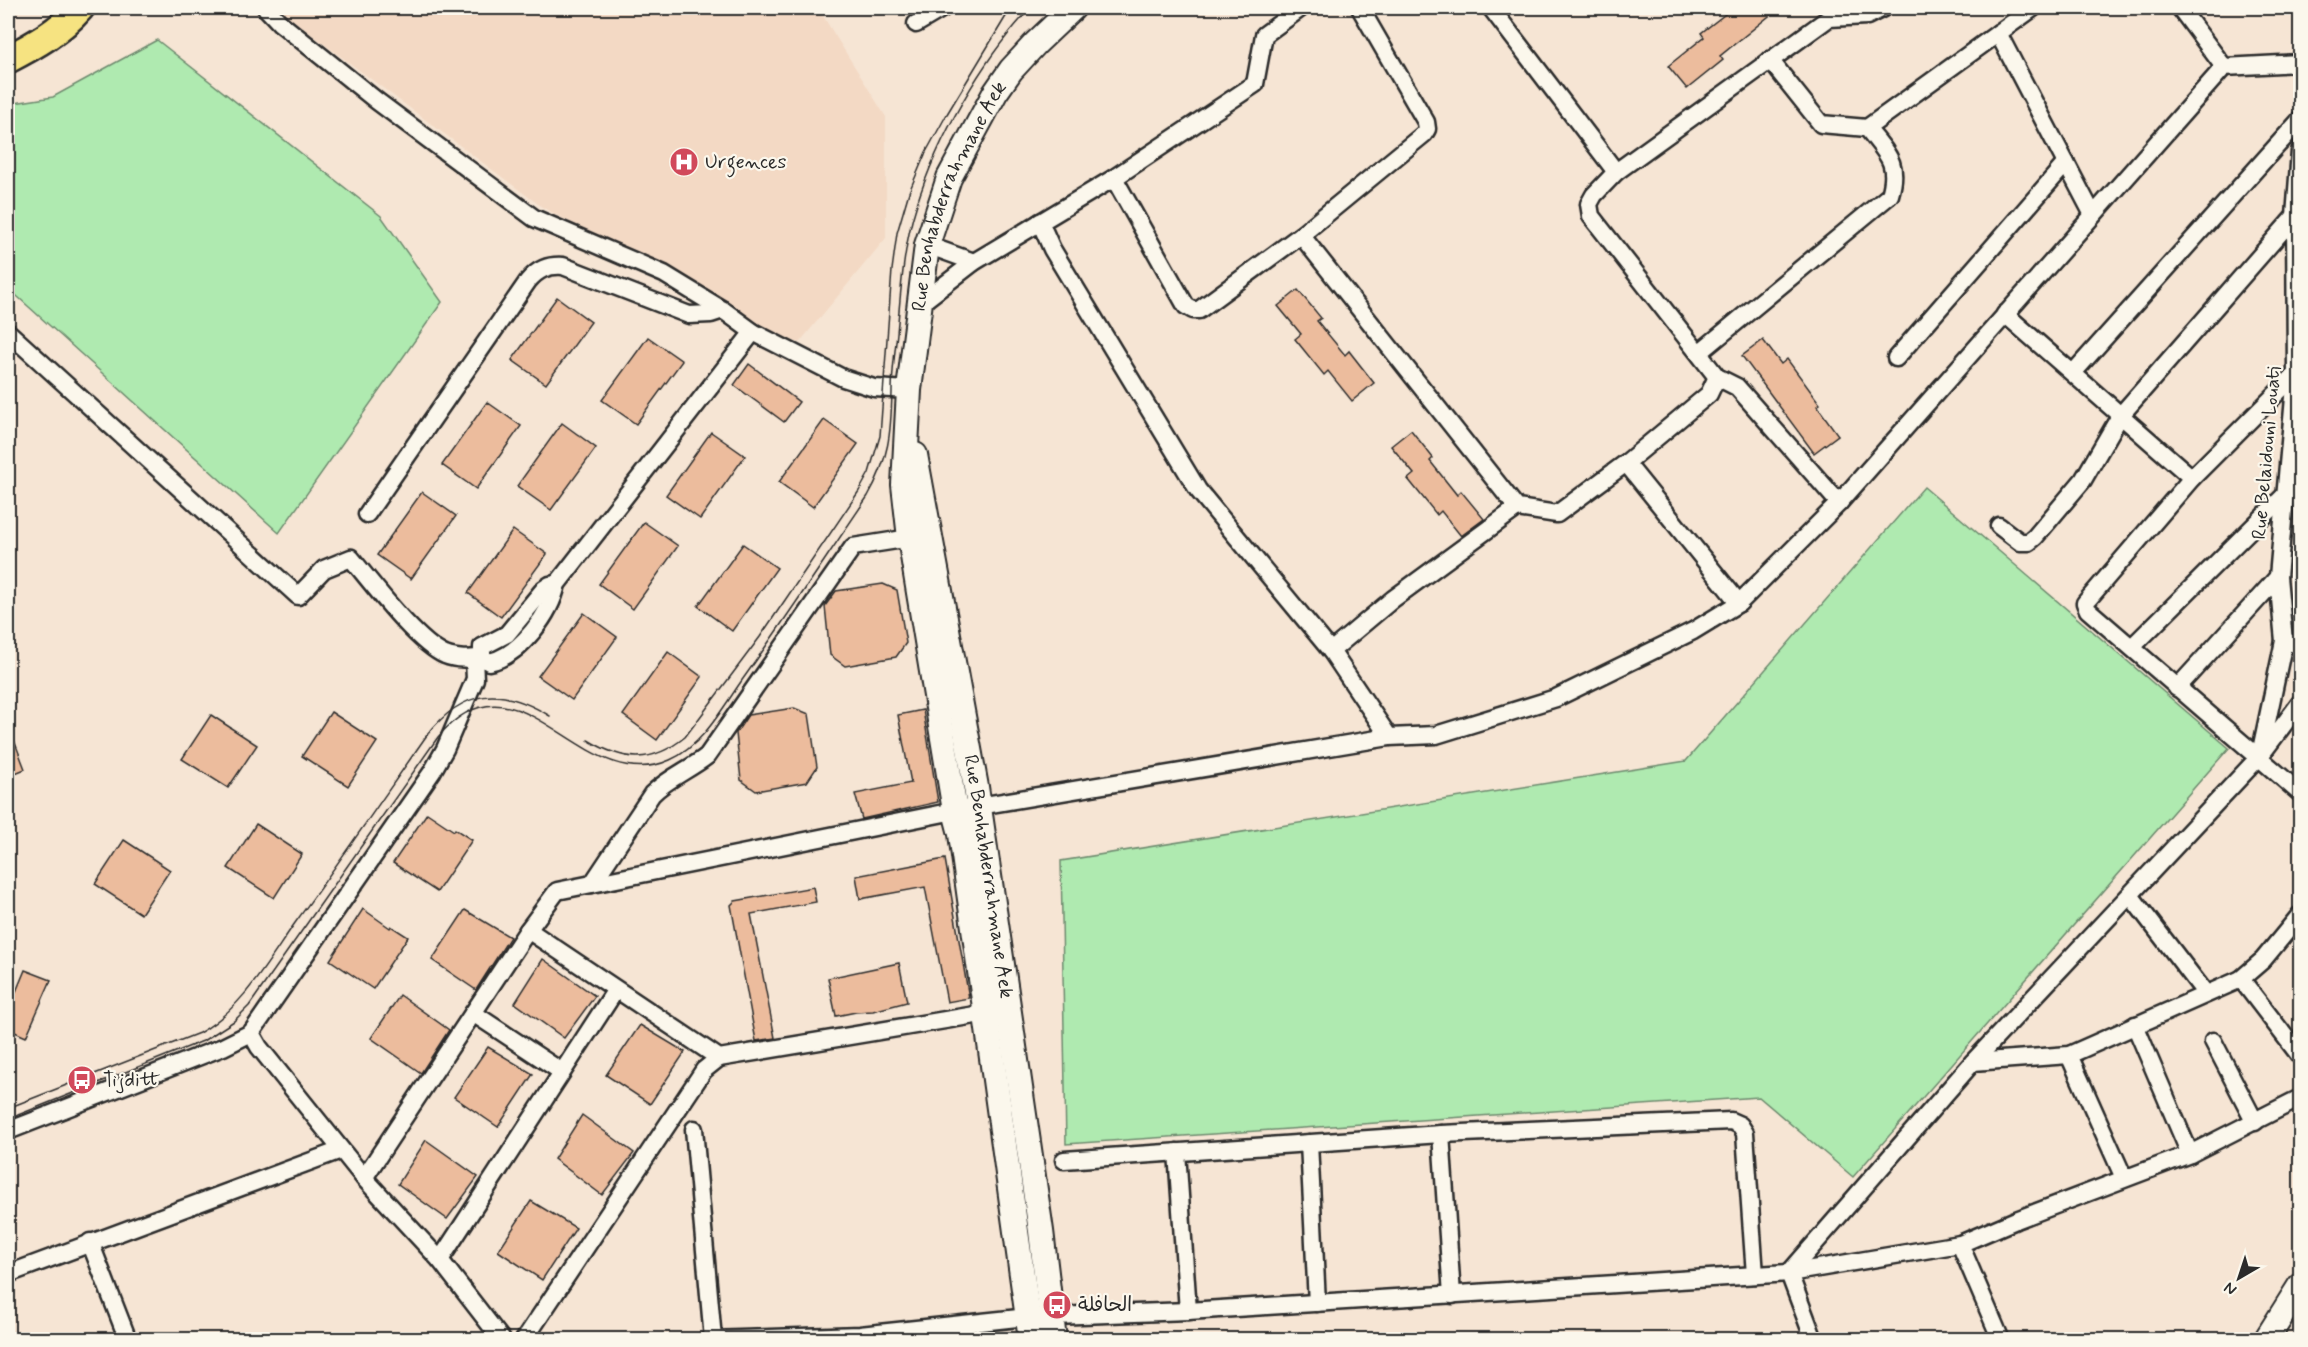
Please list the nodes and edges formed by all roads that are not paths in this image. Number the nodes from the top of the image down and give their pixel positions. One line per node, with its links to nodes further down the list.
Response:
1 (80, 8): 14 (main road)
2 (266, 8): 32 (street)
3 (944, 8): 12 (street)
4 (1073, 8): 28 (main road, Rue Benhabderrahmane Aek)
5 (1301, 8): 23 (street)
6 (1360, 8): 27 (street)
7 (1491, 8): 22 (street)
8 (1882, 8): 11 (street)
9 (2033, 8): 13 (street)
10 (2180, 8): 17 (street)
11 (1830, 13): 15 (street)
12 (916, 24)
13 (1998, 33): 19 (street); 21 (street)
14 (8, 59)
15 (1770, 60): 19 (street); 22 (street)
16 (2301, 63): 17 (street)
17 (2224, 67): 24 (street)
18 (2301, 120): 39 (street)
19 (1867, 128): 36 (street)
20 (2301, 152): 25 (street, Rue Belaidouni Louati)
21 (2066, 164): 24 (street); 37 (street)
22 (1616, 172): 36 (street)
23 (1114, 178): 26 (street); 27 (street)
24 (2092, 213): 33 (street)
25 (2295, 216): 30 (street, Rue Belaidouni Louati); 43 (street)
26 (1040, 222): 29 (street); 57 (street)
27 (1301, 235): 48 (street)
28 (927, 245): 29 (street); 31 (main road, Rue Benhabderrahmane Aek)
29 (974, 262): 31 (street)
30 (2298, 270): 38 (street, Rue Belaidouni Louati)
31 (921, 303): 41 (main road, Rue Benhabderrahmane Aek)
32 (723, 310): 35 (street); 49 (street)
33 (2005, 314): 39 (street); 47 (street)
34 (8, 332): 58 (street)
35 (753, 332): 41 (street); 58 (street)
36 (1699, 353): 40 (street)
37 (1896, 358)
38 (2298, 372): 45 (street); 46 (street, Rue Belaidouni Louati)
39 (2073, 373): 43 (street)
40 (1717, 377): 44 (street); 47 (street)
41 (909, 390): 42 (main road, Rue Benhabderrahmane Aek)
42 (908, 414): 51 (main road, Rue Benhabderrahmane Aek); 64 (main road, Rue Benhabderrahmane Aek)
43 (2120, 416): 45 (street); 50 (street)
44 (1626, 463): 48 (street); 53 (street)
45 (2192, 478): 56 (street)
46 (2284, 496): 52 (street, Rue Belaidouni Louati); 56 (street)
47 (1839, 503): 53 (street)
48 (1517, 508): 57 (street)
49 (367, 514)
50 (1999, 526)
51 (910, 538): 65 (main road, Rue Benhabderrahmane Aek); 66 (street)
52 (2278, 577): 54 (street, Rue Belaidouni Louati); 59 (street)
53 (1739, 603): 61 (street)
54 (2284, 641): 55 (street); 62 (street, Rue Belaidouni Louati)
55 (2301, 645)
56 (2132, 646): 59 (street)
57 (1331, 651): 61 (street)
58 (478, 658): 76 (street)
59 (2177, 688): 62 (street)
60 (2301, 704): 62 (street)
61 (1389, 737): 64 (street)
62 (2260, 756): 63 (street); 67 (street)
63 (2301, 793)
64 (979, 806): 65 (street); 106 (main road, Rue Benhabderrahmane Aek)
65 (955, 811): 66 (street); 74 (main road, Rue Benhabderrahmane Aek)
66 (592, 884): 69 (street)
67 (2130, 895): 72 (street); 81 (street)
68 (2301, 915): 70 (street)
69 (528, 930): 71 (street); 73 (street)
70 (2241, 979): 72 (street); 79 (street)
71 (615, 990): 80 (street); 82 (street)
72 (2206, 994): 75 (street)
73 (473, 1013): 82 (street); 93 (street)
74 (987, 1013): 80 (street); 105 (main road, Rue Benhabderrahmane Aek)
75 (2135, 1025): 78 (street); 91 (street)
76 (251, 1033): 86 (street); 89 (street)
77 (2213, 1041): 84 (street)
78 (2069, 1055): 81 (street); 94 (street)
79 (2301, 1056)
80 (719, 1058): 111 (street)
81 (1973, 1062): 98 (street)
82 (562, 1072): 97 (street)
83 (2301, 1098): 84 (street)
84 (2255, 1122): 91 (street)
85 (694, 1129): 108 (street)
86 (8, 1131)
87 (1441, 1134): 88 (street); 100 (street); 102 (street)
88 (1309, 1143): 90 (street); 103 (street)
89 (341, 1150): 93 (street); 95 (street)
90 (1177, 1152): 92 (street); 104 (street)
91 (2190, 1154): 94 (street)
92 (1064, 1160)
93 (364, 1178): 97 (street)
94 (2124, 1178): 96 (street)
95 (90, 1242): 99 (street); 109 (street)
96 (1960, 1244): 98 (street); 114 (street)
97 (440, 1260): 110 (street)
98 (1789, 1273): 100 (street); 113 (street)
99 (8, 1274)
100 (1755, 1275): 102 (street)
101 (2301, 1286): 115 (main road)
102 (1452, 1295): 103 (street)
103 (1317, 1303): 104 (street)
104 (1188, 1311): 106 (street)
105 (1030, 1328): 106 (street); 107 (street)
106 (1053, 1328)
107 (860, 1337): 108 (street)
108 (713, 1339): 112 (street)
109 (128, 1340)
110 (502, 1340)
111 (524, 1340)
112 (708, 1340)
113 (1814, 1340)
114 (2001, 1340)
115 (2266, 1340)

